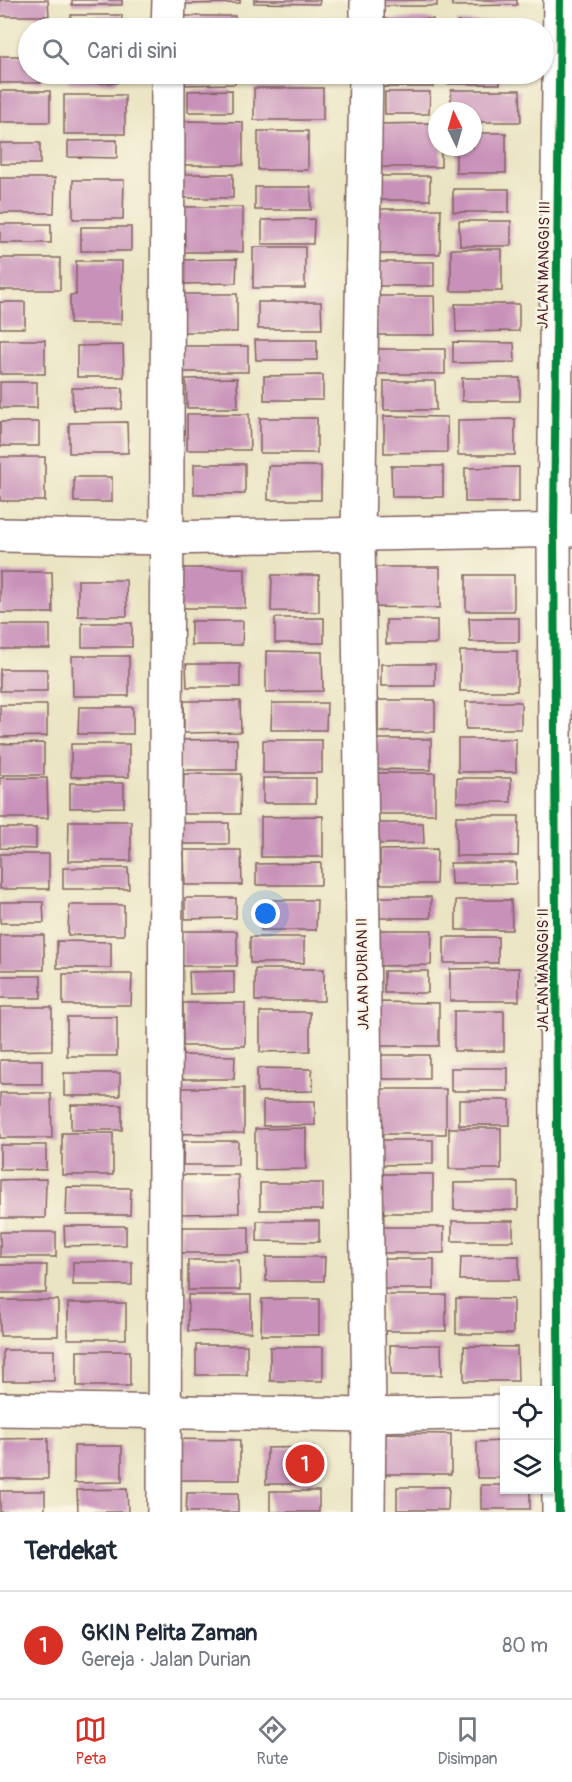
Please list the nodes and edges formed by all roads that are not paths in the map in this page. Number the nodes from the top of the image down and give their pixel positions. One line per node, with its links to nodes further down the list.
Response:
1 (169, 0): 4 (street)
2 (367, 0): 5 (street)
3 (560, 0): 8 (street, JALAN MANGGIS III)
4 (168, 18)
5 (367, 18)
6 (168, 84): 11 (street)
7 (366, 84): 9 (street, JALAN DURIAN II)
8 (563, 530): 9 (street); 13 (street, JALAN MANGGIS II)
9 (358, 534): 11 (street); 16 (street, JALAN DURIAN II)
10 (0, 535): 11 (street)
11 (167, 538): 14 (street)
12 (0, 1409): 14 (street)
13 (560, 1410): 19 (street, JALAN MANGGIS II)
14 (163, 1412): 16 (street); 17 (street)
15 (500, 1412): 16 (street)
16 (369, 1415): 18 (street, JALAN DURIAN II)
17 (164, 1512)
18 (368, 1512)
19 (559, 1512)

